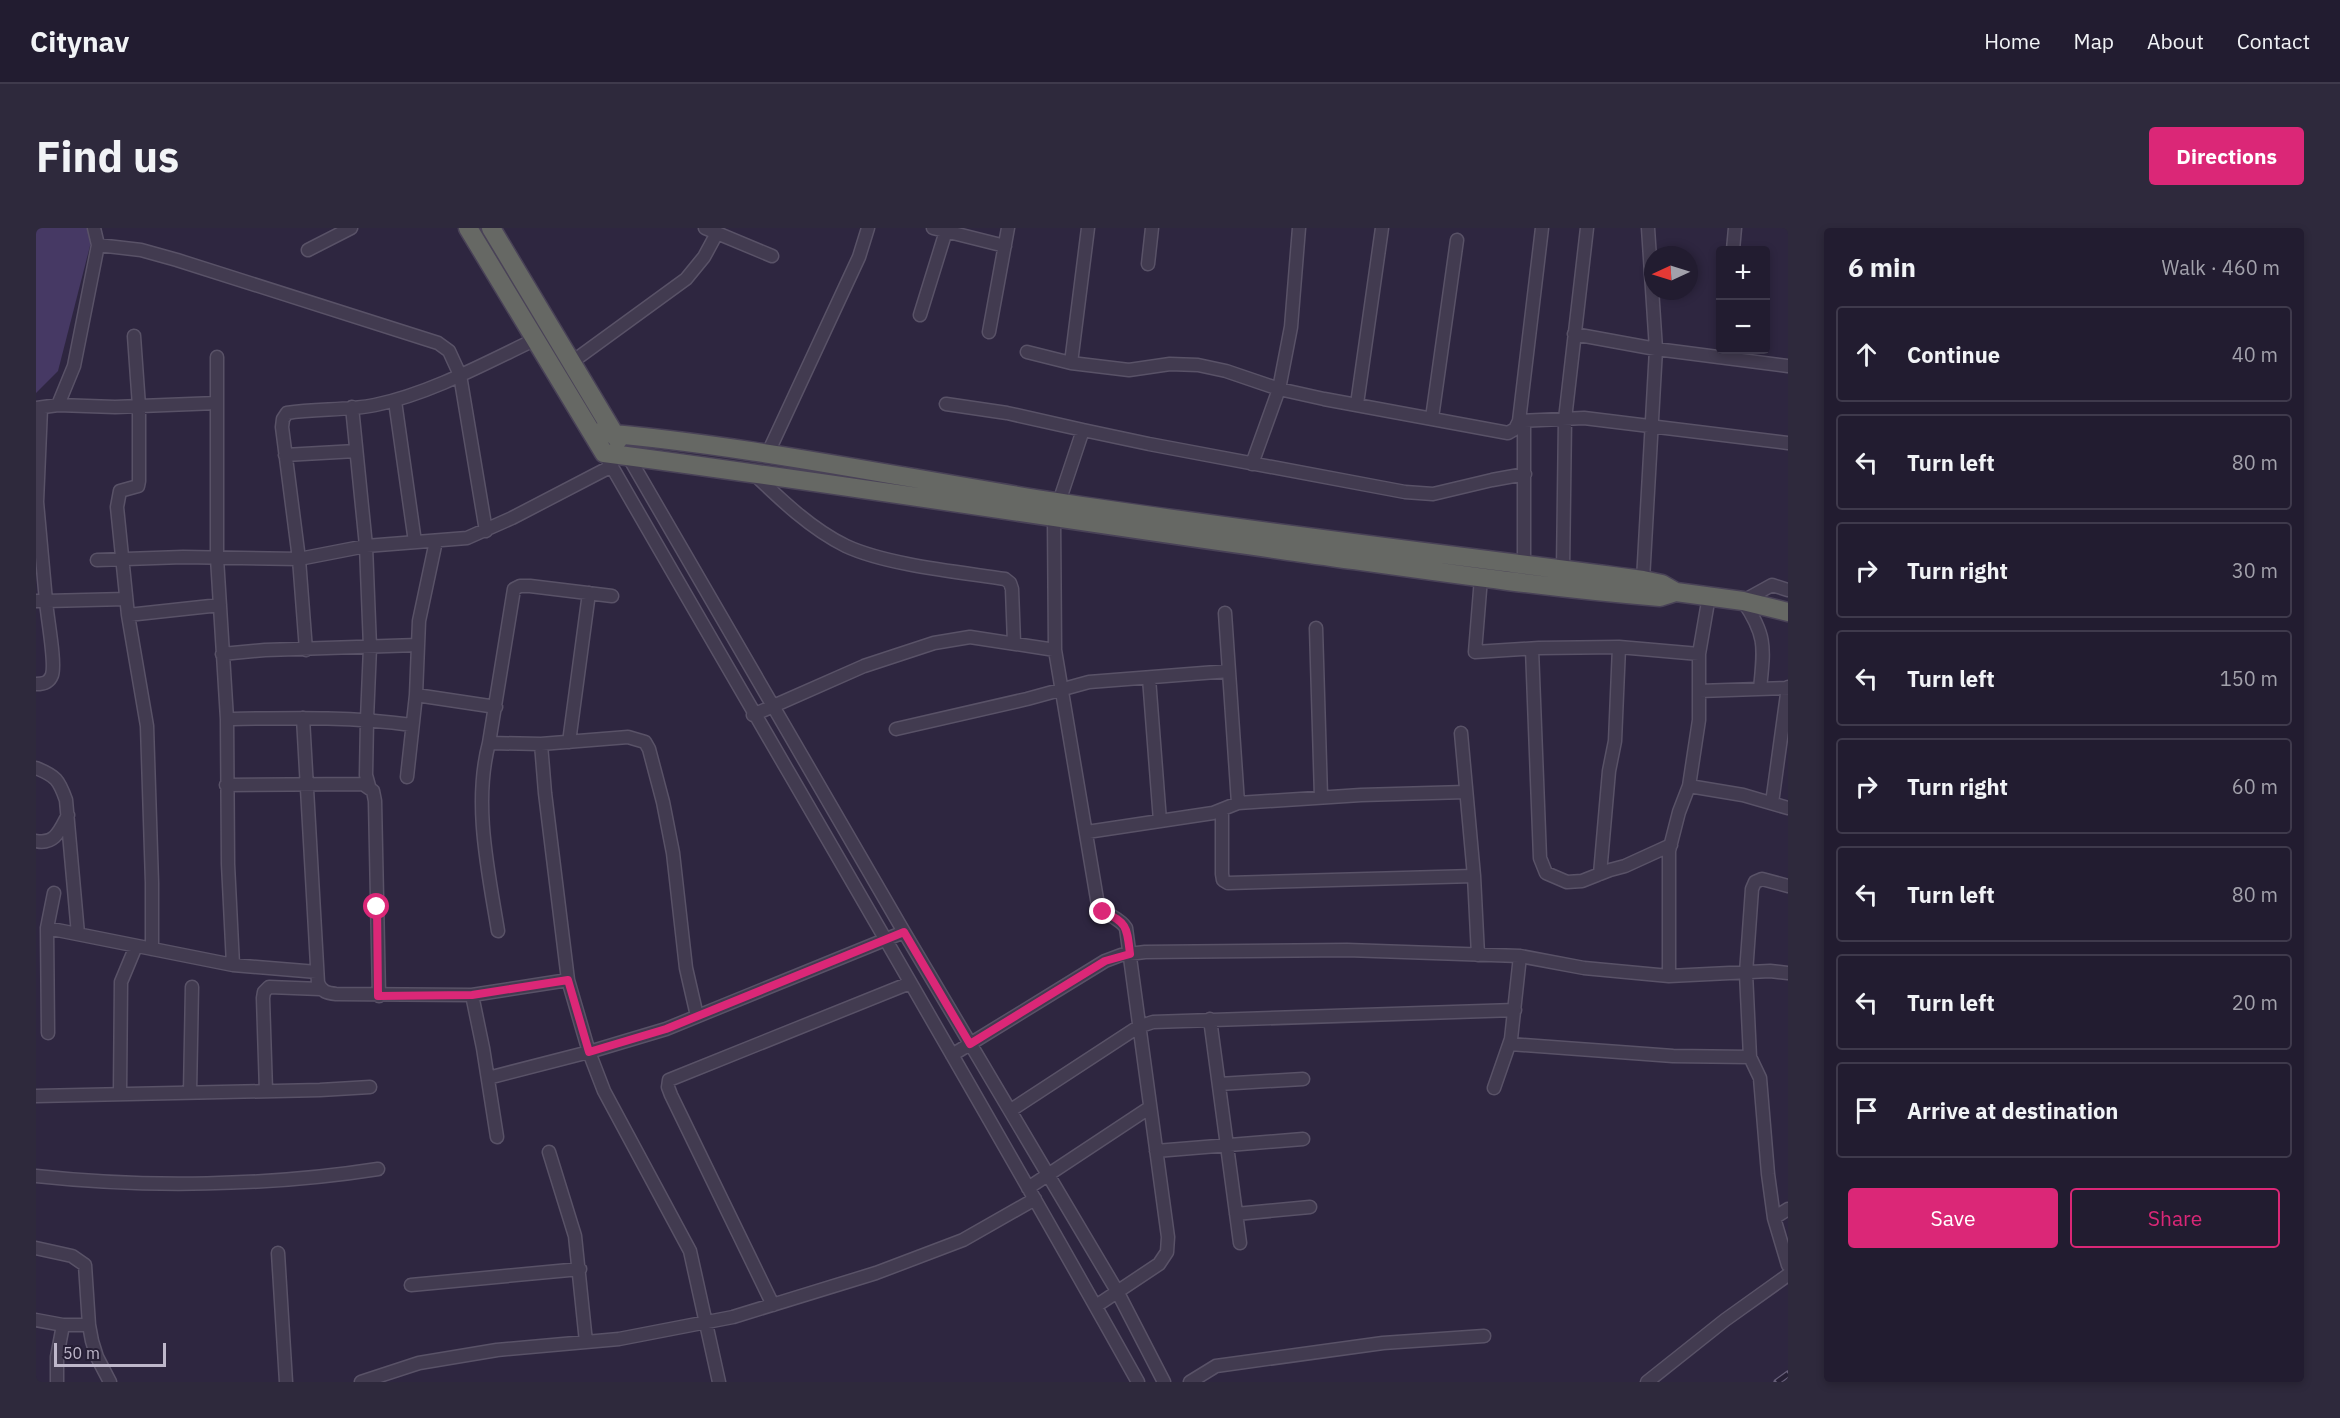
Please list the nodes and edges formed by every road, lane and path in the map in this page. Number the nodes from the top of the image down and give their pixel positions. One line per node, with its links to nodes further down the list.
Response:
1 (94, 228): 19 (street)
2 (351, 228): 22 (street)
3 (468, 228): 29 (highway)
4 (491, 228): 35 (highway)
5 (868, 228): 58 (street)
6 (933, 228): 17 (street)
7 (1008, 228): 20 (street)
8 (1088, 228): 36 (street)
9 (1152, 228): 24 (street)
10 (1299, 228): 39 (street)
11 (1382, 228): 43 (street)
12 (1542, 228): 50 (street)
13 (1587, 228): 27 (street)
14 (1648, 228): 30 (street)
15 (1735, 228): 21 (street)
16 (711, 231): 23 (street); 35 (street)
17 (946, 231): 20 (street); 25 (street)
18 (1457, 240): 48 (street)
19 (98, 244): 38 (street); 44 (street)
20 (1005, 246): 26 (street)
21 (1733, 246)
22 (308, 250)
23 (772, 256)
24 (1148, 264)
25 (920, 315)
26 (989, 332)
27 (1574, 334): 30 (street); 49 (street)
28 (134, 336): 45 (street)
29 (536, 339): 38 (street); 53 (highway)
30 (1656, 349): 32 (street); 51 (street)
31 (1027, 352): 36 (street)
32 (1716, 353)
33 (1725, 354): 37 (street)
34 (217, 357): 41 (street)
35 (572, 362): 54 (highway)
36 (1071, 363): 39 (street)
37 (1788, 366)
38 (460, 375): 40 (street); 66 (street)
39 (1279, 389): 43 (street); 62 (street)
40 (395, 401): 46 (street); 68 (street)
41 (217, 403): 45 (street); 70 (street)
42 (946, 404): 52 (street)
43 (1357, 404): 48 (street)
44 (58, 405): 45 (street); 47 (street)
45 (139, 406): 73 (street)
46 (352, 407): 56 (street); 57 (street)
47 (39, 408): 60 (street)
48 (1432, 418): 50 (street)
49 (1564, 419): 50 (street); 51 (street); 75 (street)
50 (1521, 421): 64 (street)
51 (1653, 427): 55 (street); 77 (street)
52 (1083, 430): 62 (street); 65 (street)
53 (592, 432): 54 (highway); 61 (highway)
54 (615, 434): 58 (highway); 59 (highway)
55 (1788, 443)
56 (356, 451): 57 (street); 69 (street)
57 (285, 455): 71 (street)
58 (767, 455): 65 (highway)
59 (628, 456): 61 (highway); 63 (highway); 108 (street)
60 (37, 459): 84 (street)
61 (608, 460): 66 (street); 110 (street)
62 (1252, 464): 64 (street)
63 (752, 472): 65 (highway); 91 (street)
64 (1525, 474): 74 (street)
65 (1057, 510): 74 (highway); 76 (highway); 97 (street)
66 (486, 531): 67 (street)
67 (436, 541): 68 (street); 92 (street)
68 (415, 542): 69 (street)
69 (366, 546): 71 (street); 93 (street)
70 (217, 558): 71 (street); 73 (street); 86 (street)
71 (299, 559): 96 (street)
72 (97, 560): 73 (street)
73 (121, 560): 83 (street)
74 (1524, 565): 75 (highway)
75 (1563, 570): 77 (highway)
76 (1481, 578): 79 (highway); 95 (street)
77 (1643, 580): 79 (highway)
78 (1788, 590): 85 (street)
79 (1676, 592): 82 (highway)
80 (589, 593): 81 (street); 109 (street); 117 (street)
81 (612, 596)
82 (1709, 596): 85 (highway); 99 (street)
83 (126, 598): 84 (street); 89 (street)
84 (41, 601): 102 (street)
85 (1743, 601): 87 (highway); 105 (street)
86 (220, 605): 89 (street); 98 (street)
87 (1785, 611)
88 (1225, 612): 100 (street)
89 (128, 615): 147 (street)
90 (1316, 628): 127 (street)
91 (1014, 643): 97 (street); 108 (street)
92 (418, 645): 93 (street); 107 (street)
93 (370, 647): 96 (street); 113 (street)
94 (1619, 647): 95 (street); 99 (street); 137 (street)
95 (1533, 649): 137 (street)
96 (306, 650): 98 (street)
97 (1055, 650): 103 (street)
98 (222, 654): 112 (street)
99 (1699, 654): 106 (street)
100 (1229, 671): 101 (street); 128 (street)
101 (1149, 678): 103 (street); 133 (street)
102 (36, 684)
103 (1062, 688): 115 (street); 134 (street)
104 (1788, 688): 105 (street); 129 (street)
105 (1760, 689): 106 (street)
106 (1699, 691): 125 (street)
107 (416, 695): 109 (street); 114 (street)
108 (773, 706): 110 (street); 143 (street)
109 (496, 707): 118 (street)
110 (753, 715): 145 (street)
111 (303, 718): 112 (street); 113 (street); 122 (street)
112 (227, 719): 123 (street)
113 (368, 719): 114 (street); 124 (street)
114 (412, 725): 121 (street)
115 (896, 729)
116 (1461, 733): 126 (street)
117 (569, 742): 119 (street); 163 (street)
118 (489, 743): 119 (street); 142 (street)
119 (541, 744): 156 (street)
120 (36, 768): 132 (street)
121 (407, 777)
122 (306, 784): 123 (street); 124 (street); 152 (street)
123 (226, 785): 151 (street)
124 (369, 786): 161 (street)
125 (1689, 786): 129 (street); 136 (street)
126 (1466, 792): 127 (street); 138 (street)
127 (1321, 797): 128 (street)
128 (1238, 803): 131 (street)
129 (1772, 803): 130 (street)
130 (1788, 808)
131 (1222, 810): 133 (street); 138 (street)
132 (68, 815): 135 (street); 144 (street)
133 (1160, 821): 134 (street)
134 (1087, 832): 148 (street)
135 (36, 841)
136 (1671, 846): 137 (street); 155 (street)
137 (1600, 874)
138 (1474, 876): 149 (street)
139 (1788, 886): 153 (street)
140 (54, 893): 141 (street)
141 (47, 928): 144 (street); 166 (street)
142 (498, 931)
143 (904, 932): 145 (street); 167 (street)
144 (78, 934): 146 (street)
145 (886, 941): 157 (street); 163 (street)
146 (136, 946): 147 (street); 178 (street)
147 (152, 949): 151 (street)
148 (1130, 954): 149 (street); 165 (street); 167 (street)
149 (1478, 955): 150 (street)
150 (1520, 956): 155 (street); 162 (street)
151 (233, 964): 152 (street)
152 (317, 972): 159 (street)
153 (1746, 973): 154 (street); 155 (street); 171 (street)
154 (1788, 973)
155 (1669, 976)
156 (568, 980): 160 (street); 169 (street)
157 (910, 983): 170 (street); 205 (street)
158 (192, 987): 179 (street)
159 (320, 989): 161 (street); 177 (street)
160 (472, 995): 161 (street); 172 (street)
161 (378, 996)
162 (1515, 1010): 164 (street); 168 (street)
163 (697, 1016): 169 (street)
164 (1210, 1019): 165 (street); 174 (street)
165 (1138, 1027): 181 (street); 182 (street)
166 (48, 1033)
167 (970, 1044): 170 (street); 182 (street)
168 (1510, 1044): 171 (street); 176 (street)
169 (589, 1052): 172 (street); 208 (street)
170 (952, 1055): 191 (street)
171 (1750, 1057): 196 (street)
172 (488, 1078): 183 (street)
173 (1303, 1079): 174 (street)
174 (1219, 1084): 185 (street)
175 (370, 1087): 177 (street)
176 (1494, 1088)
177 (266, 1091): 179 (street)
178 (120, 1093): 179 (street); 180 (street)
179 (190, 1093)
180 (36, 1095)
181 (1149, 1108): 186 (street); 189 (street)
182 (1011, 1110): 189 (street)
183 (497, 1137)
184 (1303, 1139): 185 (street)
185 (1228, 1145): 186 (street); 195 (street)
186 (1156, 1151): 204 (street)
187 (549, 1152): 201 (street)
188 (378, 1169): 190 (street)
189 (1049, 1174): 191 (street); 204 (street)
190 (36, 1176)
191 (1028, 1188): 192 (street)
192 (1035, 1199): 205 (street); 206 (street)
193 (1310, 1207): 195 (street)
194 (1788, 1209): 196 (street)
195 (1236, 1214): 197 (street)
196 (1774, 1218): 200 (street)
197 (1240, 1243)
198 (36, 1248): 210 (street)
199 (278, 1253): 215 (street)
200 (1788, 1266)
201 (580, 1269): 203 (street); 212 (street)
202 (1788, 1275): 221 (street)
203 (411, 1285)
204 (1118, 1291): 206 (street); 219 (street)
205 (773, 1305): 208 (street)
206 (1096, 1306): 218 (street)
207 (36, 1320): 209 (street)
208 (706, 1322): 212 (street); 217 (street)
209 (63, 1325): 210 (street); 213 (street)
210 (89, 1325): 214 (street)
211 (1484, 1336): 220 (street)
212 (586, 1342): 216 (street)
213 (57, 1382)
214 (110, 1382)
215 (286, 1382)
216 (361, 1382)
217 (719, 1382)
218 (1138, 1382)
219 (1164, 1382)
220 (1190, 1382)
221 (1647, 1382)

